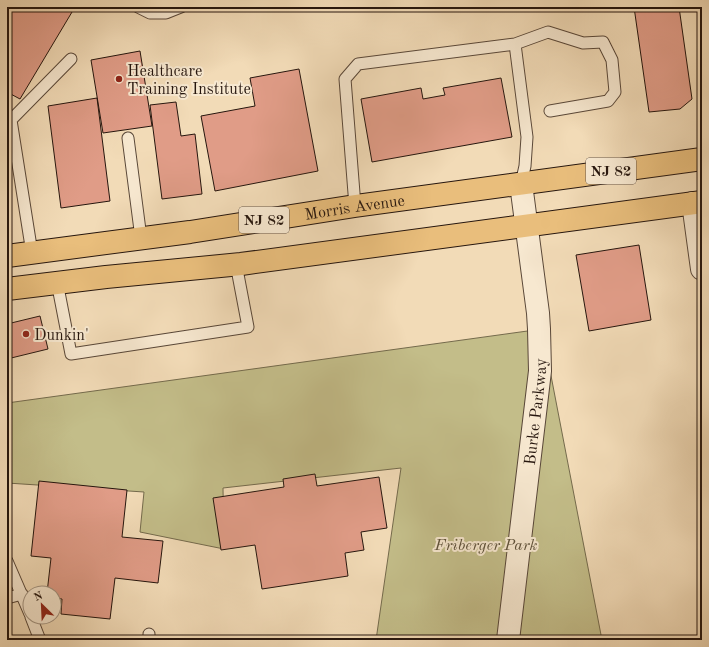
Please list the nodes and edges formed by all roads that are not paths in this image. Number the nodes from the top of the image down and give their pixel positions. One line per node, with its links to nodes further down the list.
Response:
1 (138, 7): 2 (lane)
2 (181, 7)
3 (515, 44): 5 (lane); 8 (lane); 10 (lane)
4 (71, 59): 13 (lane)
5 (550, 111)
6 (128, 138): 12 (lane)
7 (702, 159): 8 (main road, Morris Avenue / NJ 82)
8 (521, 184): 10 (main road, Morris Avenue / NJ 82); 11 (street, Burke Parkway)
9 (698, 203): 11 (main road); 16 (street)
10 (355, 206): 12 (main road, Morris Avenue / NJ 82)
11 (526, 226): 15 (main road); 24 (street, Burke Parkway)
12 (142, 238): 13 (main road, Morris Avenue / NJ 82)
13 (32, 252): 14 (main road, Morris Avenue / NJ 82)
14 (7, 256)
15 (236, 264): 17 (main road); 17 (lane)
16 (702, 270)
17 (57, 282): 18 (main road)
18 (7, 289)
19 (7, 561): 20 (lane)
20 (22, 594): 21 (lane)
21 (7, 598)
22 (34, 625): 23 (lane)
23 (40, 640)
24 (508, 640)

